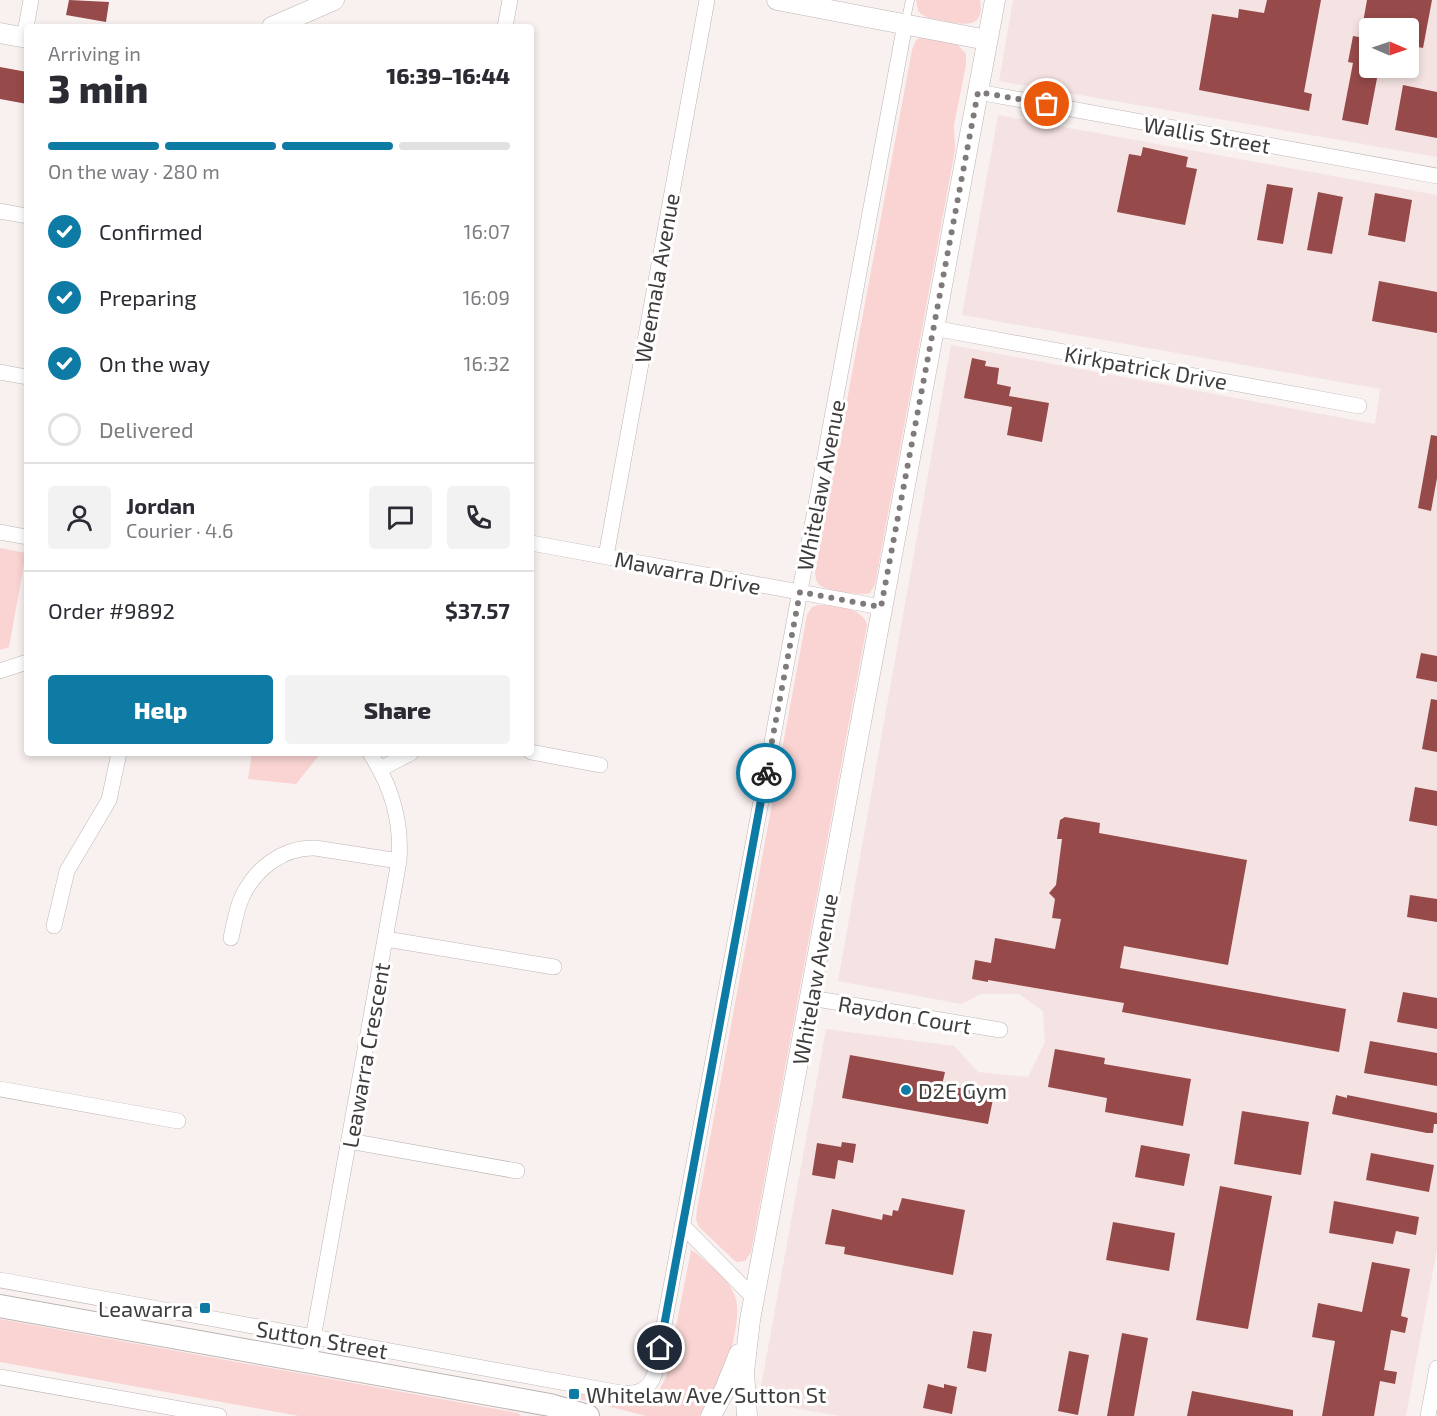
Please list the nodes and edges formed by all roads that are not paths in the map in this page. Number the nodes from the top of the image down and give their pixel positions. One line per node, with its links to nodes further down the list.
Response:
1 (31, 0): 8 (street)
2 (334, 0): 9 (street)
3 (510, 0): 10 (street)
4 (707, 0): 26 (street, Weemala Avenue)
5 (777, 0): 11 (street)
6 (910, 0): 11 (lane, Whitelaw Avenue)
7 (995, 0): 14 (street, Whitelaw Avenue)
8 (28, 24)
9 (279, 24)
10 (506, 24)
11 (905, 24): 14 (street); 27 (street, Whitelaw Avenue)
12 (0, 33): 13 (street)
13 (24, 38)
14 (987, 40): 15 (street, Whitelaw Avenue)
15 (978, 92): 16 (street, Wallis Street); 19 (street, Whitelaw Avenue)
16 (1437, 176)
17 (0, 211): 18 (street)
18 (24, 215)
19 (933, 328): 22 (street, Kirkpatrick Drive); 28 (street, Whitelaw Avenue)
20 (0, 372): 21 (street)
21 (24, 376)
22 (1359, 406)
23 (0, 532): 24 (street)
24 (24, 536)
25 (534, 544): 26 (street, Mawarra Drive)
26 (606, 556): 27 (street, Mawarra Drive)
27 (800, 592): 28 (street, Mawarra Drive); 48 (street, Whitelaw Avenue)
28 (881, 607): 42 (street, Whitelaw Avenue)
29 (24, 663): 30 (street)
30 (0, 671)
31 (534, 753): 35 (street)
32 (118, 756): 38 (street)
33 (372, 756): 36 (street, Leawarra Crescent)
34 (405, 756): 36 (street)
35 (600, 765)
36 (380, 769): 37 (street, Leawarra Crescent)
37 (399, 861): 39 (street); 40 (street, Leawarra Crescent)
38 (54, 926)
39 (231, 938)
40 (386, 939): 41 (street); 46 (street, Leawarra Crescent)
41 (554, 968)
42 (811, 998): 43 (street, Raydon Court); 50 (street, Whitelaw Avenue)
43 (1000, 1030)
44 (0, 1089): 45 (street)
45 (178, 1121)
46 (349, 1141): 47 (street); 53 (street, Leawarra Crescent)
47 (517, 1171)
48 (682, 1225): 50 (street); 57 (street, Whitelaw Avenue)
49 (0, 1281): 53 (street, Sutton Street)
50 (754, 1298): 52 (street, Whitelaw Avenue)
51 (0, 1306): 54 (main road, Sutton Street)
52 (750, 1320): 61 (street, Whitelaw Avenue); 62 (street, Whitelaw Avenue)
53 (313, 1338): 54 (street, Leawarra Crescent); 57 (street, Sutton Street)
54 (309, 1361): 58 (main road, Sutton Street)
55 (1437, 1368): 63 (street)
56 (0, 1377): 59 (street)
57 (644, 1390)
58 (548, 1411): 60 (main road, Sutton Street)
59 (219, 1416)
60 (588, 1416)
61 (711, 1416)
62 (747, 1416)
63 (1428, 1416)

